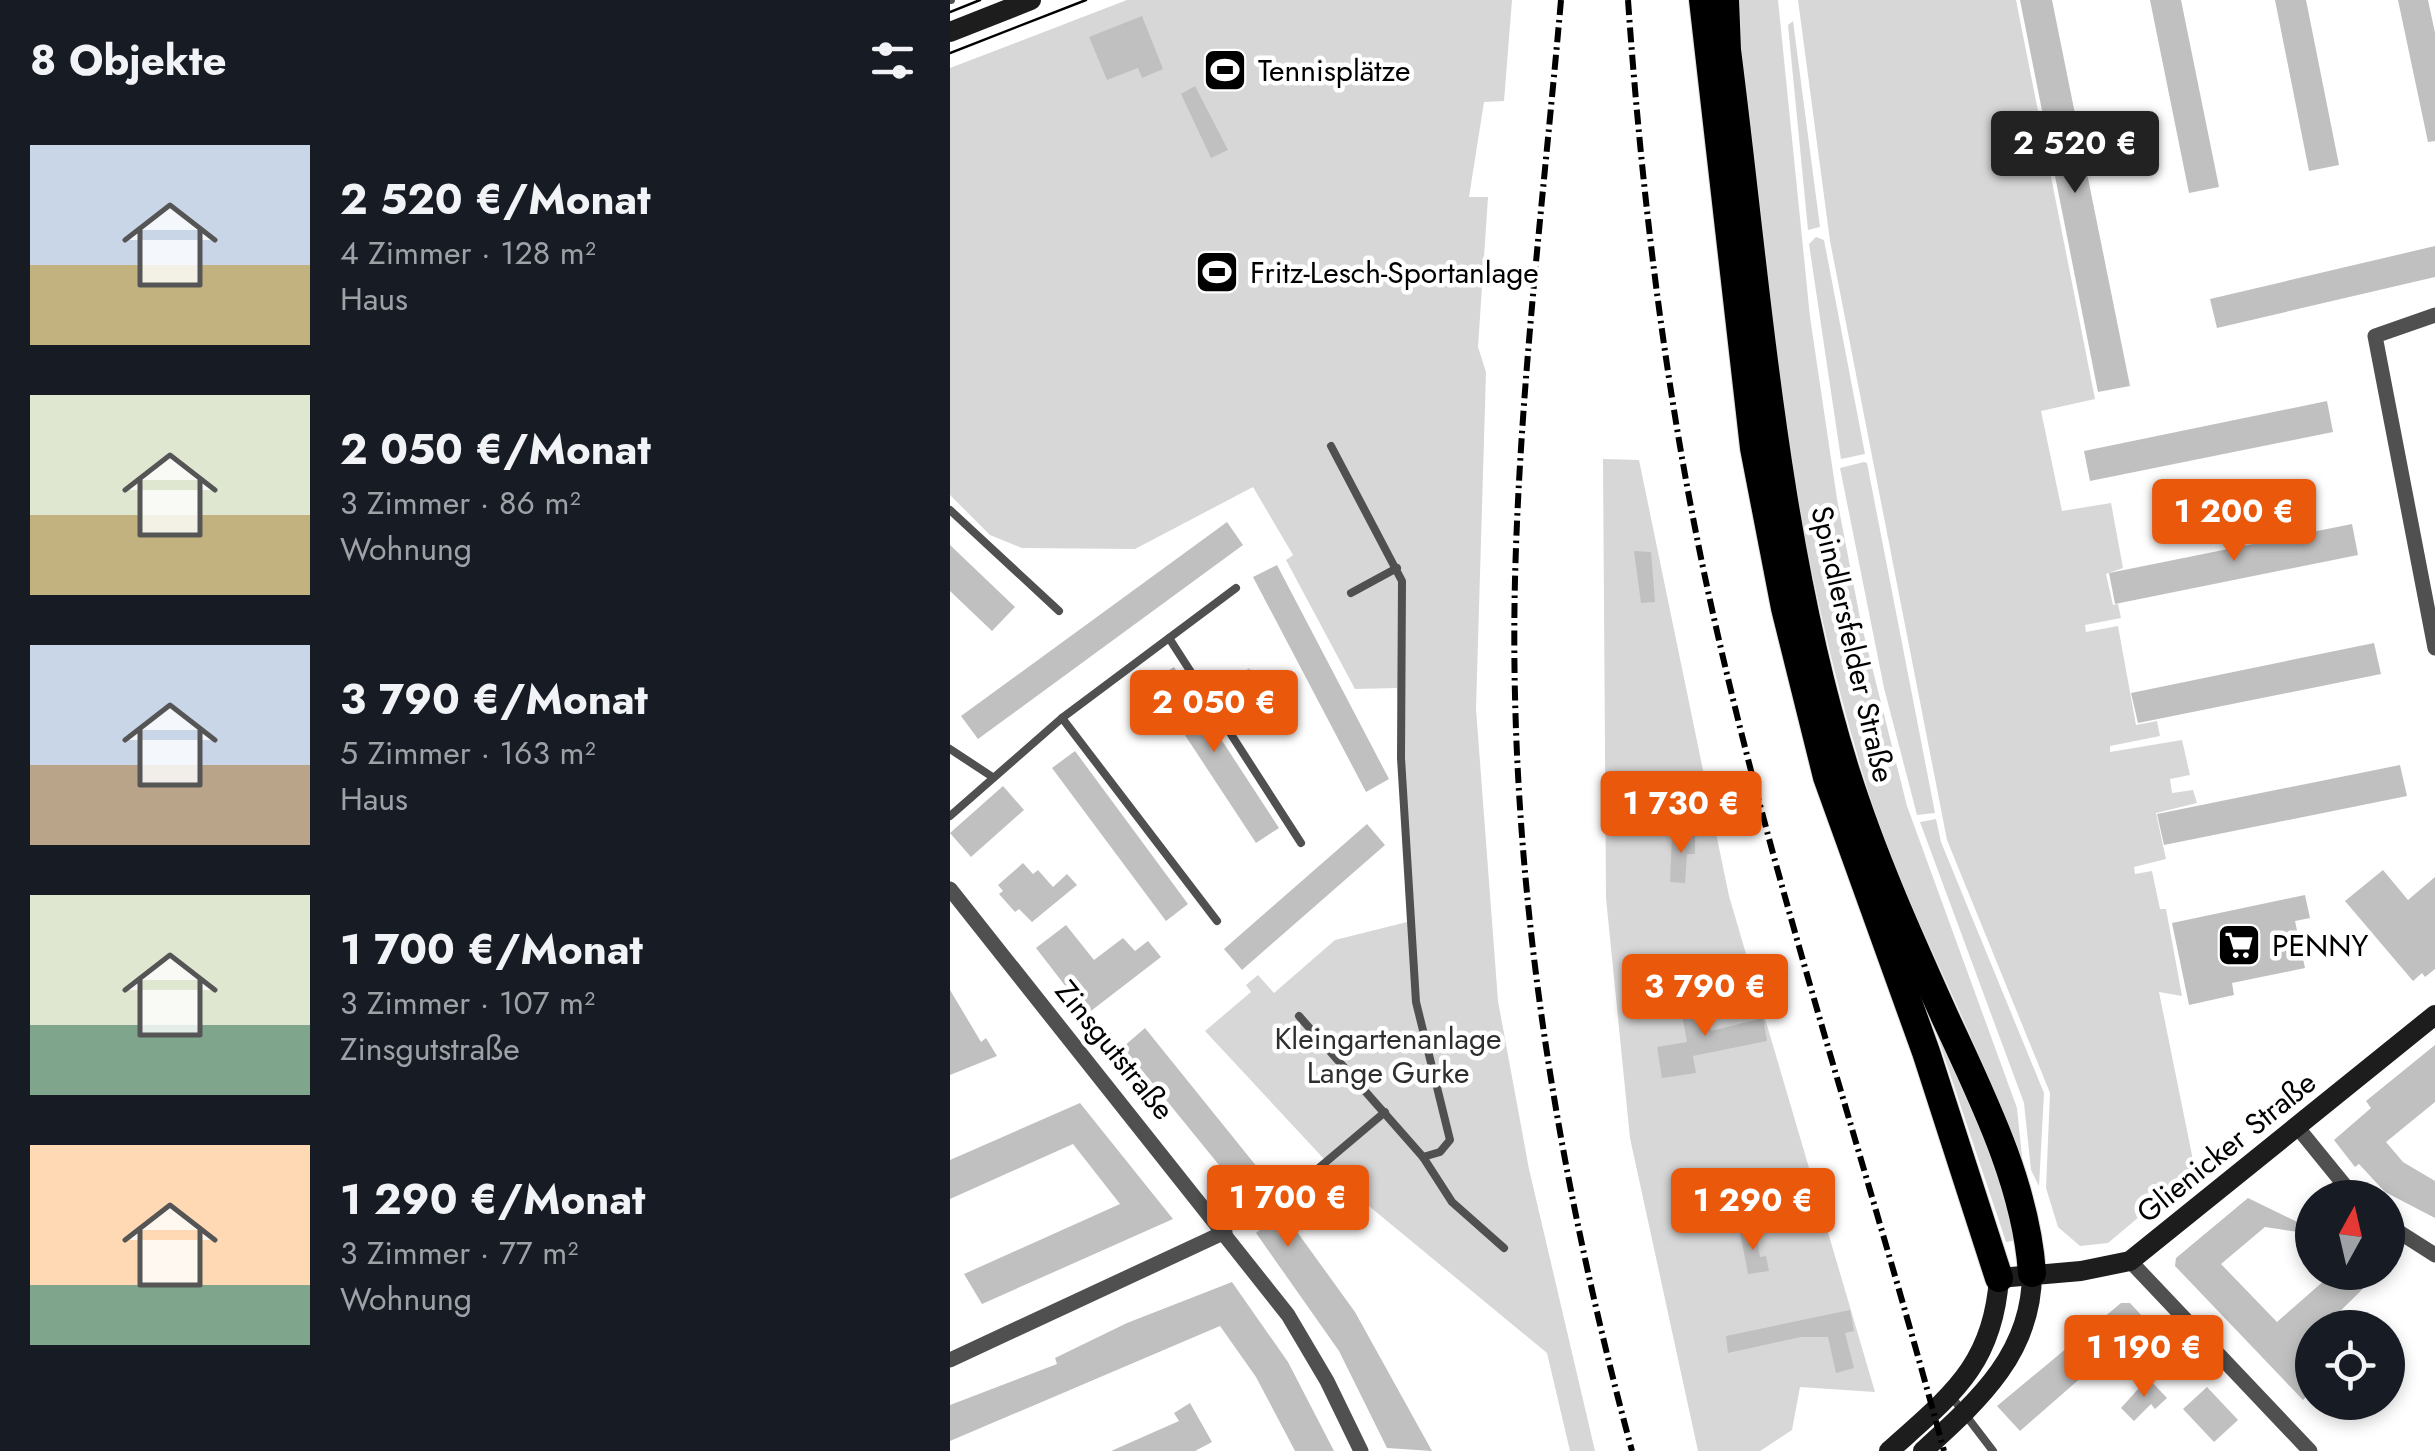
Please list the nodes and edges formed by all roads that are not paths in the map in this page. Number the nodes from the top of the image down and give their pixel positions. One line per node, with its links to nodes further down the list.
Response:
1 (1031, 0): 4 (street)
2 (1703, 0): 34 (highway, Spindlersfelder Straße)
3 (1725, 0): 33 (highway, Spindlersfelder Straße)
4 (950, 32)
5 (2435, 315): 13 (street)
6 (1331, 446): 8 (lane)
7 (950, 510): 11 (lane)
8 (1397, 568): 10 (lane); 25 (lane)
9 (1236, 588): 12 (lane)
10 (1352, 593)
11 (1058, 611)
12 (1168, 638): 14 (lane); 18 (lane)
13 (2435, 648)
14 (1062, 718): 16 (lane); 20 (lane)
15 (950, 749): 16 (lane)
16 (991, 776): 17 (lane)
17 (950, 816)
18 (1300, 843)
19 (950, 889): 28 (street, Zinsgutstraße)
20 (1216, 921)
21 (2435, 1015): 24 (street, Glienicker Straße)
22 (1299, 1016): 23 (lane)
23 (1386, 1112): 25 (lane); 27 (lane)
24 (2298, 1128): 26 (street); 32 (street, Glienicker Straße)
25 (1423, 1157): 30 (lane)
26 (2340, 1180)
27 (1301, 1183)
28 (1225, 1232): 35 (street); 37 (street, Zinsgutstraße)
29 (2405, 1235): 31 (street)
30 (1504, 1248)
31 (2435, 1254)
32 (2130, 1261): 33 (street, Glienicker Straße); 41 (street)
33 (2032, 1273): 34 (street, Glienicker Straße); 36 (street)
34 (1999, 1278): 36 (street)
35 (950, 1360)
36 (1957, 1404): 38 (street); 39 (street); 40 (lane)
37 (1360, 1451)
38 (1889, 1451)
39 (1923, 1451)
40 (1993, 1451)
41 (2310, 1451)

